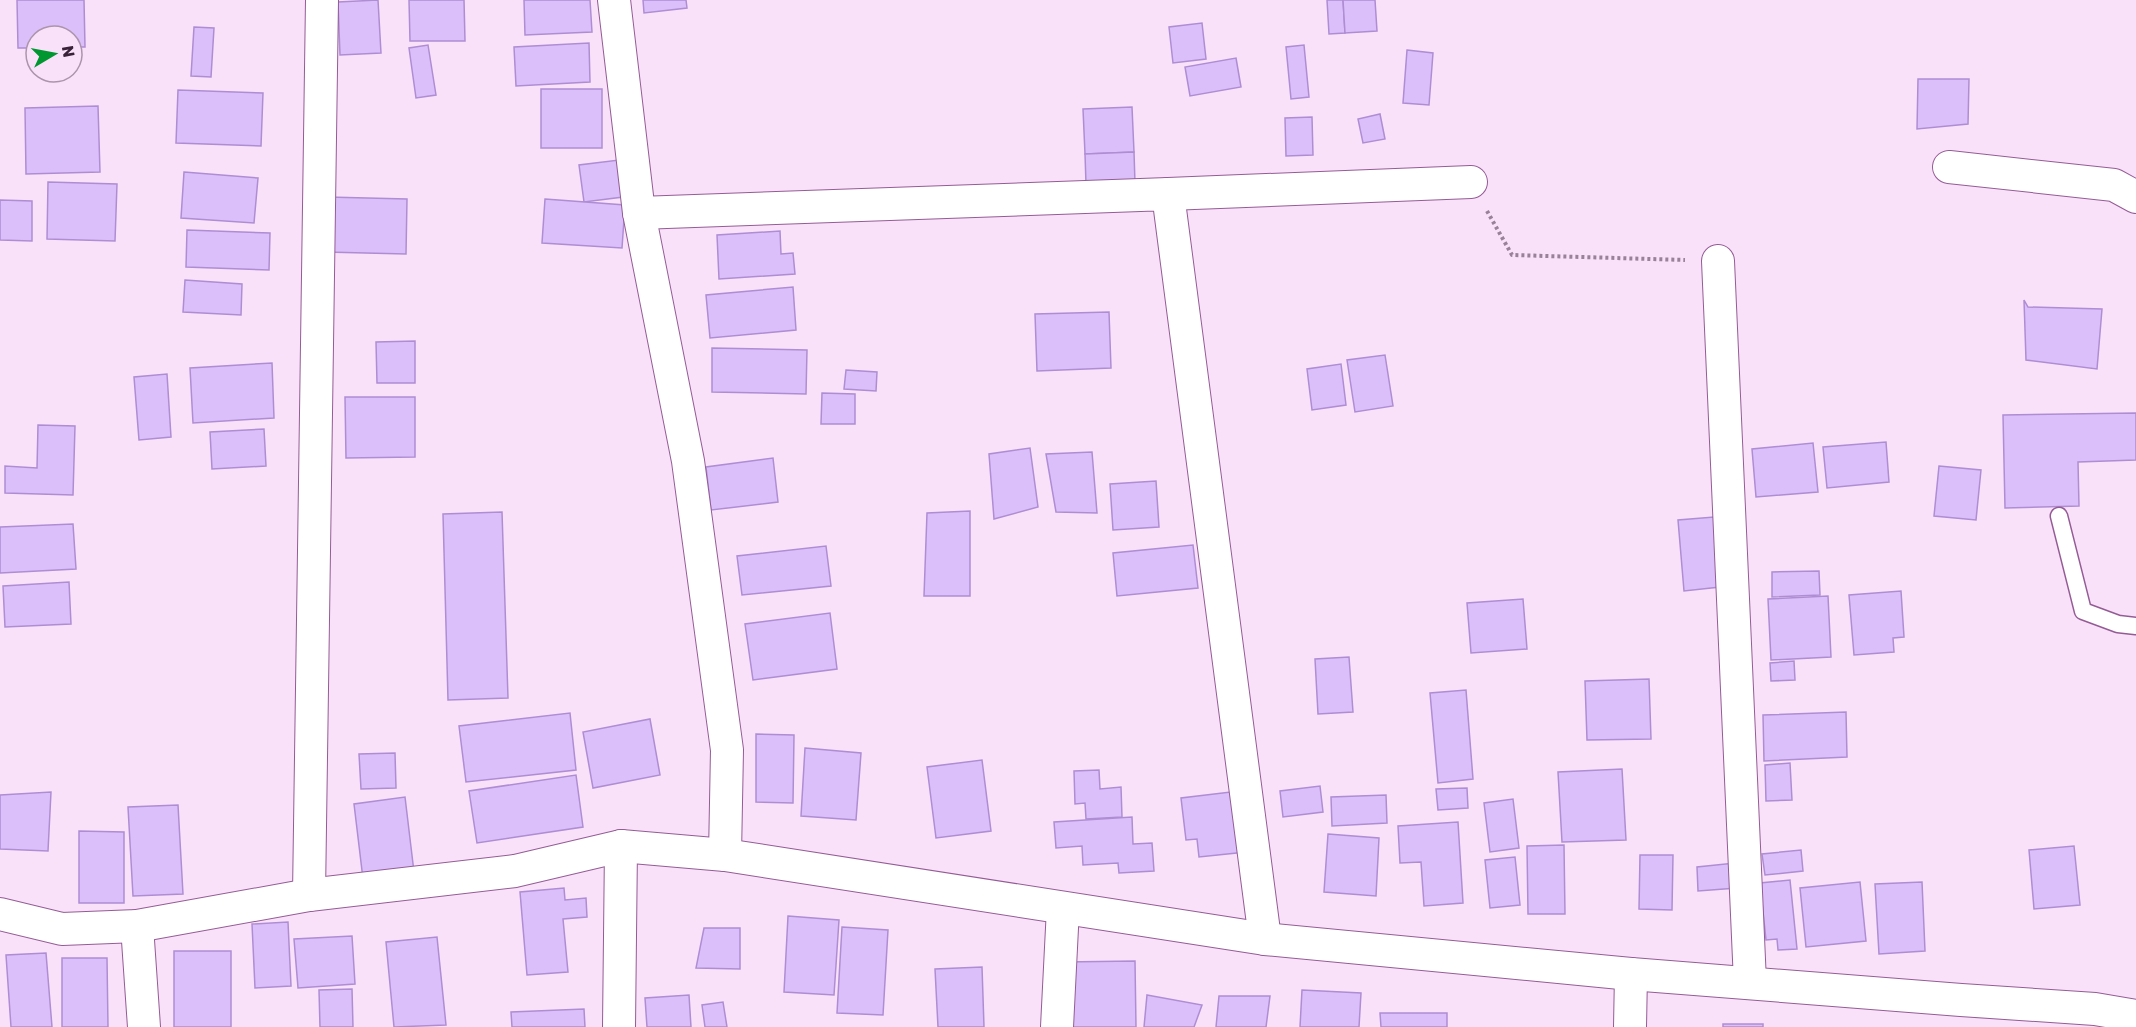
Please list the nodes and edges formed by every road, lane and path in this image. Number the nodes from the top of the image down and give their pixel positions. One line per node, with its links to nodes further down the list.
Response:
1 (322, 0): 13 (street)
2 (614, 0): 7 (street)
3 (1949, 167): 6 (street)
4 (1472, 182): 5 (street); 8 (path)
5 (1168, 194): 7 (street); 17 (street)
6 (2136, 197)
7 (639, 213): 12 (street)
8 (1718, 261): 19 (street)
9 (2059, 516): 10 (lane)
10 (2136, 626)
11 (621, 846): 12 (street); 13 (street); 24 (street)
12 (725, 855): 14 (street)
13 (309, 895): 16 (street)
14 (1063, 908): 17 (street); 25 (street)
15 (0, 914): 16 (street)
16 (137, 926): 23 (street)
17 (1265, 939): 18 (street)
18 (1631, 974): 19 (street); 26 (street)
19 (1750, 982): 20 (street)
20 (1959, 1014): 22 (street)
21 (2136, 1016): 22 (street)
22 (2095, 1018)
23 (144, 1027)
24 (618, 1027)
25 (1057, 1027)
26 (1630, 1027)

